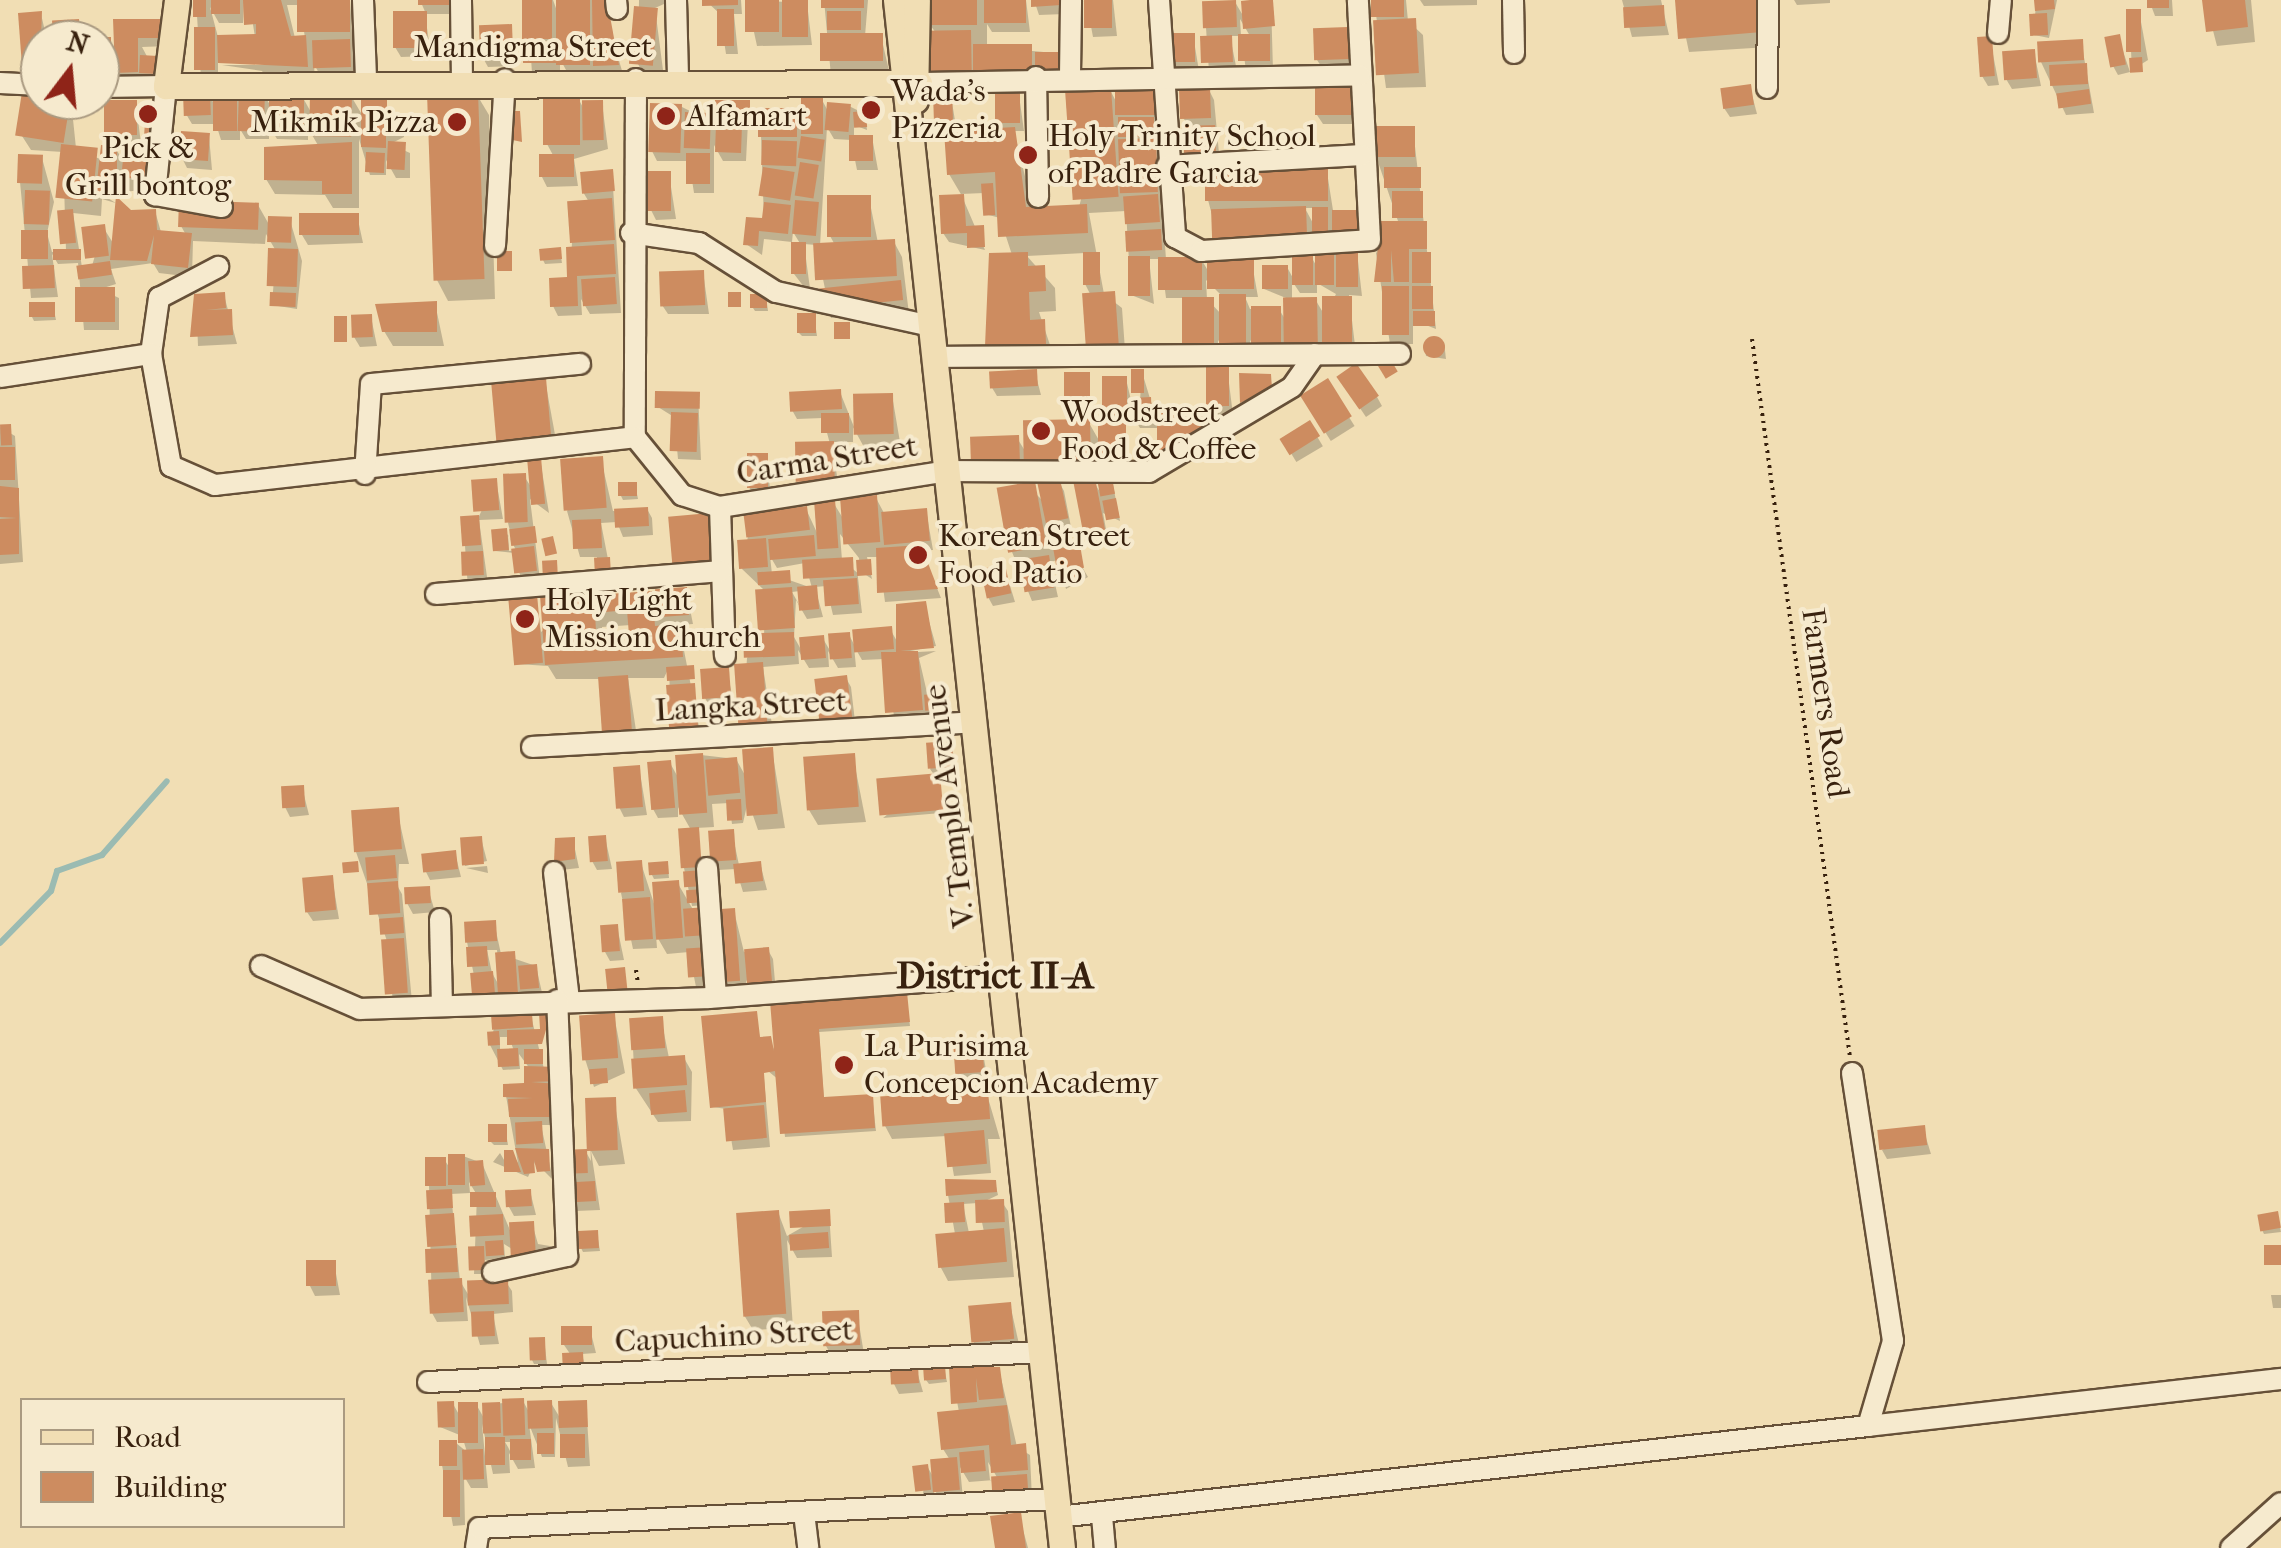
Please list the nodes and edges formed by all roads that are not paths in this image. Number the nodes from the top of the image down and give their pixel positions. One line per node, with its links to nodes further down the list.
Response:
1 (177, 0): 26 (main road)
2 (362, 0): 19 (street)
3 (461, 0): 20 (street)
4 (676, 0): 23 (street)
5 (896, 0): 24 (main road, V. Templo Avenue)
6 (917, 0): 24 (main road, V. Templo Avenue)
7 (1071, 0): 15 (street)
8 (1158, 0): 18 (street)
9 (1358, 0): 16 (street)
10 (1513, 0): 14 (street)
11 (1768, 0): 27 (street)
12 (2001, 0): 13 (street)
13 (1998, 33)
14 (1514, 53)
15 (1070, 75): 17 (street); 18 (street)
16 (1360, 75): 18 (street); 28 (street)
17 (1036, 76): 24 (street); 30 (street)
18 (1162, 77): 29 (street)
19 (366, 79): 20 (main road, Mandigma Street); 26 (main road, Mandigma Street)
20 (462, 79): 21 (main road, Mandigma Street)
21 (505, 79): 22 (main road, Mandigma Street); 33 (street)
22 (636, 79): 23 (main road, Mandigma Street); 32 (street)
23 (678, 79): 24 (main road, Mandigma Street)
24 (909, 83): 35 (main road, V. Templo Avenue)
25 (120, 86): 26 (street)
26 (166, 86): 31 (street)
27 (1767, 88)
28 (1362, 156): 29 (street); 29 (street)
29 (1167, 166)
30 (1038, 197)
31 (222, 207)
32 (631, 233): 35 (street); 42 (street)
33 (495, 246)
34 (218, 267): 36 (street)
35 (931, 326): 39 (main road, V. Templo Avenue)
36 (151, 354): 41 (street); 44 (street)
37 (1316, 354): 38 (street); 39 (street); 43 (street, Carma Street)
38 (1400, 354)
39 (934, 357): 43 (main road, V. Templo Avenue)
40 (580, 364): 44 (street)
41 (0, 377)
42 (635, 437): 44 (street); 45 (street, Carma Street)
43 (947, 472): 45 (street, Carma Street); 49 (main road, V. Templo Avenue)
44 (365, 474)
45 (720, 507): 46 (street)
46 (721, 571): 47 (street); 48 (street)
47 (436, 594)
48 (725, 656)
49 (973, 722): 50 (street, Langka Street); 55 (main road, V. Templo Avenue)
50 (532, 747)
51 (706, 868): 56 (street)
52 (554, 872): 57 (street)
53 (440, 920): 58 (street)
54 (261, 966): 58 (street)
55 (1002, 976): 56 (street); 61 (main road, V. Templo Avenue)
56 (716, 997): 57 (street)
57 (563, 1000): 58 (street); 60 (street)
58 (442, 1004)
59 (1852, 1073): 64 (street)
60 (493, 1272)
61 (1043, 1352): 63 (street, Capuchino Street); 66 (main road, V. Templo Avenue)
62 (2281, 1379): 64 (street)
63 (428, 1382)
64 (1868, 1426): 68 (street)
65 (2281, 1503): 73 (street)
66 (1057, 1508): 67 (street); 68 (street); 71 (main road, V. Templo Avenue)
67 (804, 1512): 69 (street); 70 (street)
68 (1102, 1516): 72 (street)
69 (476, 1548)
70 (808, 1548)
71 (1062, 1548)
72 (1106, 1548)
73 (2232, 1548)

